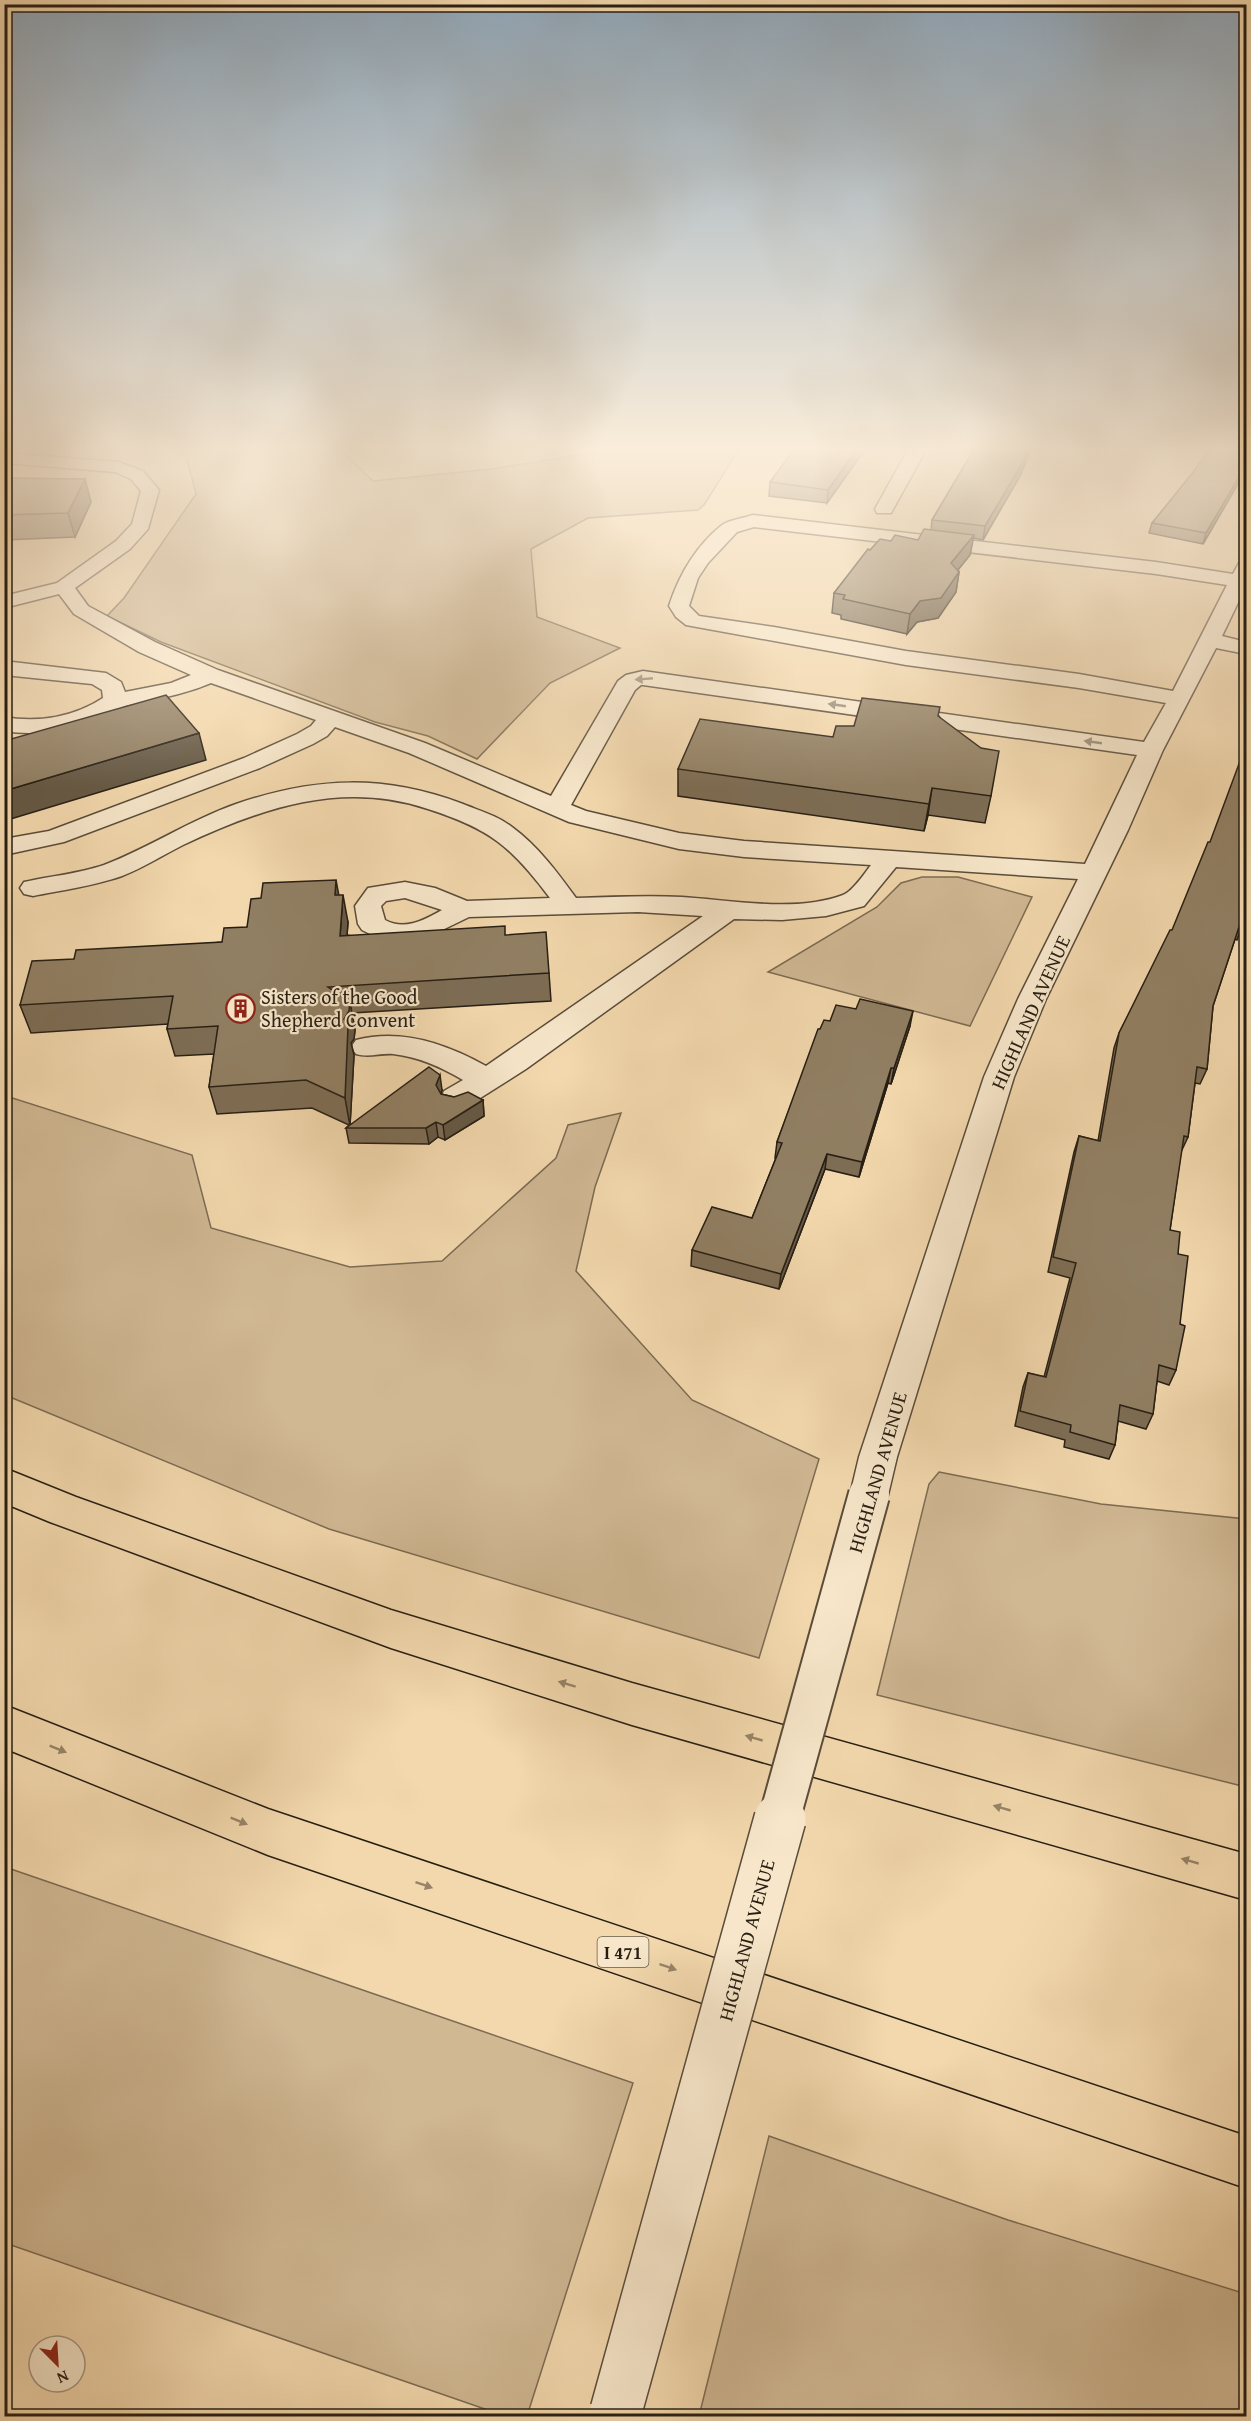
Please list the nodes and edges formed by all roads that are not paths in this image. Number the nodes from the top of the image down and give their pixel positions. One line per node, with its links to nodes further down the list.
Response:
1 (100, 561): 5 (street)
2 (700, 561): 11 (street)
3 (1096, 561): 4 (street)
4 (1243, 574): 7 (street, HIGHLAND AVENUE)
5 (64, 587): 6 (street); 10 (street)
6 (4, 602)
7 (1209, 640): 8 (street); 11 (street, HIGHLAND AVENUE)
8 (1246, 648)
9 (4, 668): 12 (street)
10 (210, 675): 12 (street); 13 (street)
11 (1180, 699): 15 (street, HIGHLAND AVENUE)
12 (116, 701): 14 (street)
13 (330, 718): 16 (street); 17 (street)
14 (10, 727)
15 (1151, 750): 16 (street, one-way to 16); 19 (street, HIGHLAND AVENUE)
16 (557, 807): 18 (street)
17 (4, 847)
18 (888, 859): 19 (street); 23 (street)
19 (1093, 873): 31 (street, HIGHLAND AVENUE, bridge)
20 (33, 888): 21 (street)
21 (568, 905): 22 (street); 23 (street)
22 (464, 909)
23 (728, 911): 25 (street)
24 (366, 1047): 25 (street)
25 (486, 1080): 26 (street)
26 (455, 1100)
27 (4, 1485): 29 (highway, one-way to 27)
28 (4, 1726): 30 (highway, I 471, one-way to 30)
29 (1246, 1877)
30 (1246, 2162)
31 (615, 2414)

